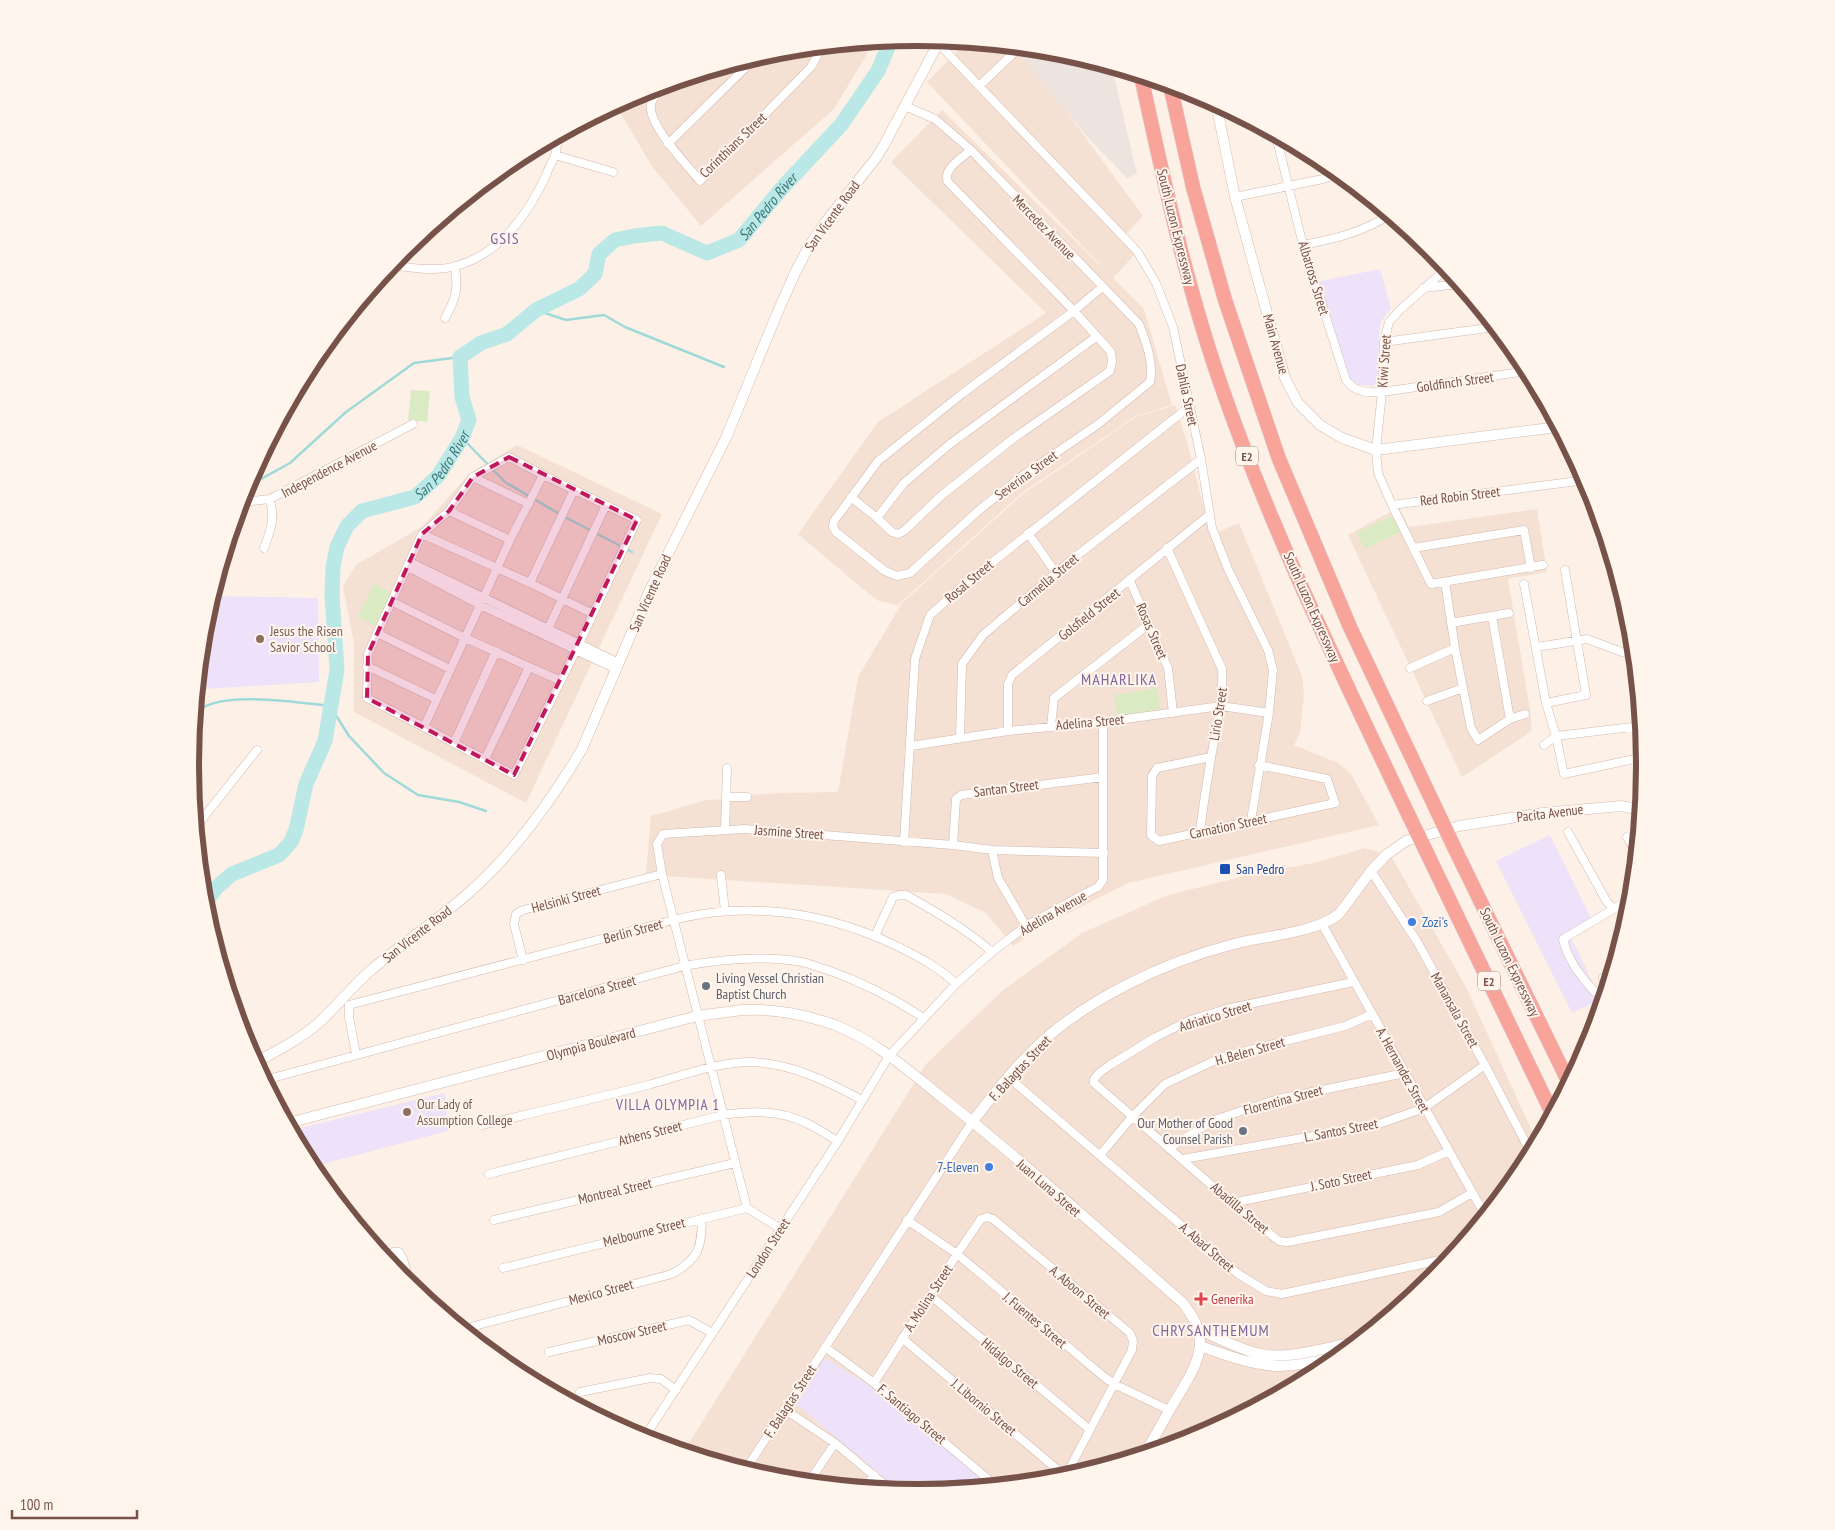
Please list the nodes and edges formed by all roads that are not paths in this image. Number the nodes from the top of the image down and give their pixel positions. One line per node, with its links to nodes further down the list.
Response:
1 (936, 47): 10 (main road, San Vicente Road)
2 (944, 47): 7 (street, Dahlia Street)
3 (819, 53): 13 (street, Corinthians Street)
4 (1014, 53): 7 (street)
5 (745, 68): 13 (street)
6 (1142, 82): 165 (highway, South Luzon Expressway / E2, bridge)
7 (979, 86): 37 (street, Dahlia Street)
8 (1172, 93): 160 (highway, South Luzon Expressway / E2, bridge)
9 (656, 96): 13 (street, Corinthians Street)
10 (905, 106): 15 (street, Mercedez Avenue); 89 (main road, San Vicente Road)
11 (1218, 112): 20 (main road, Main Avenue)
12 (557, 144): 16 (street)
13 (668, 144)
14 (1279, 144): 19 (street, Albatross Street)
15 (971, 150): 27 (street, Mercedez Avenue); 29 (street)
16 (555, 156): 17 (street); 24 (street)
17 (613, 172)
18 (1329, 176): 19 (street)
19 (1287, 186): 20 (street); 22 (street, Albatross Street)
20 (1235, 196): 40 (main road, Main Avenue)
21 (1383, 218): 22 (street)
22 (1302, 245): 36 (street, Albatross Street)
23 (401, 266): 24 (street)
24 (455, 266): 30 (street)
25 (1441, 273): 28 (street, Kiwi Street)
26 (1452, 285): 28 (street)
27 (1102, 287): 29 (street); 35 (street, Mercedez Avenue)
28 (1423, 288): 33 (street, Kiwi Street)
29 (1074, 311): 32 (street); 46 (street)
30 (445, 318)
31 (1489, 329): 33 (street)
32 (1096, 337): 54 (street); 54 (street)
33 (1384, 342): 36 (street, Kiwi Street)
34 (1519, 372): 36 (street, Goldfinch Street)
35 (1152, 373): 46 (street, Severina Street)
36 (1382, 392): 40 (street, Kiwi Street)
37 (1190, 407): 41 (street, Dahlia Street); 56 (street, Rosal Street)
38 (413, 424): 47 (street, Independence Avenue)
39 (1552, 428): 40 (main road, Main Avenue)
40 (1376, 450): 51 (street)
41 (1201, 459): 53 (street, Dahlia Street); 66 (street, Carmella Street)
42 (543, 475): 43 (street); 45 (street); 49 (street)
43 (473, 477): 49 (street); 52 (street)
44 (1578, 481): 51 (street, Red Robin Street)
45 (574, 490): 50 (street); 68 (street)
46 (850, 497): 54 (street)
47 (270, 499): 48 (street, Independence Avenue); 58 (street)
48 (249, 501)
49 (529, 504): 57 (street)
50 (606, 505): 71 (street); 75 (street)
51 (1392, 505): 60 (street)
52 (449, 511): 55 (street); 57 (street)
53 (1209, 515): 59 (street, Golsfield Street); 100 (street, Dahlia Street)
54 (877, 518)
55 (422, 534): 61 (street); 63 (street)
56 (1028, 534): 66 (street); 112 (street, Rosal Street)
57 (510, 540): 63 (street)
58 (264, 548)
59 (1167, 548): 67 (street, Golsfield Street); 98 (street, Lirio Street)
60 (1413, 548): 64 (street); 69 (street)
61 (409, 565): 72 (street); 73 (street)
62 (1544, 565): 64 (street)
63 (497, 568): 68 (street); 73 (street)
64 (1531, 568): 69 (street)
65 (1565, 570): 82 (street)
66 (1056, 573): 109 (street, Carmella Street)
67 (1130, 581): 78 (street, Rosas Street); 107 (street, Golsfield Street)
68 (530, 582): 71 (street)
69 (1445, 582): 77 (street)
70 (1524, 584): 84 (street)
71 (562, 598): 75 (street); 79 (street)
72 (393, 602): 80 (street); 81 (street)
73 (481, 602): 79 (street); 81 (street); 83 (street)
74 (1509, 613): 76 (street)
75 (593, 614): 83 (street)
76 (1492, 616): 77 (street); 102 (street)
77 (1451, 623): 85 (street)
78 (1149, 624): 99 (street, Rosas Street); 104 (street)
79 (548, 629): 83 (street)
80 (377, 633): 88 (street); 92 (street)
81 (465, 638): 86 (street); 92 (street)
82 (1578, 640): 84 (street); 87 (street); 97 (street)
83 (578, 647): 89 (street); 93 (street)
84 (1537, 647): 97 (street)
85 (1456, 648): 91 (street); 94 (street)
86 (496, 652): 90 (street); 110 (street)
87 (1627, 652)
88 (367, 666): 95 (street); 106 (street)
89 (618, 666): 156 (main road, San Vicente Road)
90 (529, 667): 93 (street); 115 (street)
91 (1410, 668)
92 (450, 669): 95 (street)
93 (561, 681): 115 (street)
94 (1463, 688): 96 (street); 102 (street)
95 (436, 699): 106 (street)
96 (1427, 701)
97 (1546, 703): 108 (street)
98 (1222, 706): 99 (street, Adelina Street); 100 (street, Adelina Street); 114 (street, Lirio Street)
99 (1172, 712): 103 (street, Adelina Street)
100 (1269, 713): 117 (street, Dahlia Street)
101 (1525, 714): 102 (street)
102 (1510, 720)
103 (1104, 722): 104 (street, Adelina Street); 119 (street, Adelina Avenue)
104 (1051, 726): 107 (street, Adelina Street)
105 (1635, 726): 108 (street)
106 (424, 727): 110 (street)
107 (1008, 731): 109 (street, Adelina Street)
108 (1556, 736): 111 (street); 116 (street)
109 (960, 738): 112 (street, Adelina Street)
110 (454, 743): 115 (street)
111 (1544, 745)
112 (911, 746): 130 (street, Rosal Street)
113 (257, 750): 124 (street)
114 (1211, 757): 127 (street, Lirio Street); 127 (street, Carnation Street)
115 (484, 759)
116 (1636, 759)
117 (1259, 765): 123 (street, Dahlia Street); 123 (street, Carnation Street)
118 (727, 768): 121 (street)
119 (1103, 777): 131 (street, Santan Street); 134 (street, Adelina Avenue)
120 (747, 796): 121 (street)
121 (726, 797): 126 (street)
122 (1635, 809): 125 (main road, Pacita Avenue)
123 (1251, 820): 127 (street, Carnation Street)
124 (201, 821)
125 (1459, 826): 135 (main road, F. Balagtas Street)
126 (725, 830): 130 (street, Jasmine Street); 136 (street, Jasmine Street)
127 (1200, 831)
128 (1568, 832): 139 (street)
129 (1627, 837): 132 (street)
130 (904, 842): 131 (street, Jasmine Street)
131 (953, 845): 133 (street, Jasmine Street)
132 (1631, 845)
133 (992, 850): 134 (street, Jasmine Street); 143 (street)
134 (1104, 853): 143 (street, Adelina Avenue)
135 (1371, 871): 142 (main road, F. Balagtas Street); 157 (street, Manansala Street)
136 (662, 874): 141 (street, Jasmine Street); 146 (street, Helsinki Street)
137 (722, 875): 140 (street)
138 (1622, 903): 139 (street)
139 (1613, 908): 150 (street)
140 (725, 911): 141 (street, Berlin Street); 144 (street, Berlin Street)
141 (673, 920): 146 (street, Berlin Street); 147 (street, Jasmine Street)
142 (1322, 924): 148 (street, A. Hernandez Street); 161 (main road, F. Balagtas Street)
143 (1026, 926): 145 (street, Adelina Avenue)
144 (875, 936): 145 (street); 149 (street, Berlin Street)
145 (992, 952): 149 (street, Adelina Avenue)
146 (523, 960): 154 (street, Berlin Street)
147 (684, 966): 152 (street, Jasmine Street); 153 (street, Barcelona Street); 154 (street, Barcelona Street)
148 (1353, 982): 151 (street, A. Hernandez Street); 163 (street, Adriatico Street)
149 (956, 984): 153 (street, Adelina Avenue)
150 (1600, 991)
151 (1372, 1014): 159 (street, A. Hernandez Street); 168 (street, H. Belen Street)
152 (697, 1016): 155 (main road, Olympia Boulevard); 158 (street, Jasmine Street); 169 (main road, Olympia Boulevard)
153 (924, 1018): 155 (street, Adelina Avenue)
154 (356, 1054): 162 (street, Barcelona Street)
155 (889, 1056): 164 (street, London Street); 170 (main road, Juan Luna Street)
156 (262, 1059)
157 (1485, 1065): 166 (street, L. Santos Street); 173 (street, Manansala Street)
158 (711, 1068): 164 (street); 167 (street, Jasmine Street); 171 (street)
159 (1405, 1073): 166 (street, A. Hernandez Street); 174 (street, Florentina Street)
160 (1565, 1076)
161 (1008, 1077): 170 (main road, F. Balagtas Street); 176 (street, A. Abad Street)
162 (271, 1078)
163 (1094, 1083): 168 (street, Abadilla Street)
164 (862, 1100): 172 (street, London Street)
165 (1549, 1107)
166 (1424, 1108): 175 (street, A. Hernandez Street); 177 (street, L. Santos Street)
167 (723, 1115): 172 (street, Athens Street); 178 (street, Jasmine Street); 179 (street, Athens Street)
168 (1132, 1117): 174 (street, Abadilla Street); 176 (street, H. Belen Street)
169 (294, 1122)
170 (972, 1122): 187 (street, F. Balagtas Street); 196 (main road, Juan Luna Street)
171 (482, 1125)
172 (838, 1141): 188 (street, London Street)
173 (1527, 1145)
174 (1169, 1148): 177 (street, Abadilla Street)
175 (1449, 1151): 180 (street, A. Hernandez Street); 181 (street, J. Soto Street)
176 (1100, 1155): 191 (street, A. Abad Street)
177 (1183, 1159): 181 (street, Abadilla Street)
178 (735, 1162): 182 (street, Jasmine Street); 186 (street, Montreal Street)
179 (489, 1174)
180 (1472, 1193): 181 (street, Abadilla Street); 183 (street, A. Hernandez Street)
181 (1232, 1203)
182 (747, 1208): 185 (street, Melbourne Street); 188 (street)
183 (1482, 1211)
184 (987, 1217): 190 (street, A. Molina Street); 206 (street, A. Aboon Street)
185 (702, 1218): 192 (street, Melbourne Street); 195 (street, Mexico Street)
186 (494, 1220)
187 (906, 1220): 190 (street, J. Fuentes Street); 201 (street, F. Balagtas Street)
188 (781, 1229): 197 (street, London Street)
189 (390, 1253): 193 (street)
190 (956, 1254): 194 (street, A. Molina Street); 206 (street, J. Fuentes Street)
191 (1438, 1261)
192 (503, 1268)
193 (407, 1271)
194 (930, 1295): 198 (street, A. Molina Street); 211 (street, Hidalgo Street)
195 (470, 1327)
196 (1198, 1329): 199 (main road, Juan Luna Street); 204 (main road)
197 (712, 1333): 202 (street, Moscow Street); 207 (street, London Street)
198 (902, 1338): 205 (street, A. Molina Street); 217 (street, J. Libornio Street)
199 (1200, 1346): 204 (main road); 210 (main road)
200 (1340, 1346): 204 (main road)
201 (825, 1347): 205 (street, F. Santiago Street); 209 (street, F. Balagtas Street)
202 (549, 1352)
203 (1321, 1360): 204 (main road)
204 (1278, 1361)
205 (874, 1383): 220 (street, F. Santiago Street)
206 (1114, 1384): 210 (street, J. Fuentes Street); 211 (street, A. Aboon Street)
207 (676, 1390): 208 (street); 212 (street, London Street)
208 (580, 1392)
209 (784, 1409): 213 (street); 215 (street, F. Balagtas Street)
210 (1169, 1410): 214 (main road)
211 (1090, 1430): 216 (street, A. Aboon Street)
212 (648, 1431)
213 (835, 1443): 218 (street); 219 (street)
214 (1149, 1446)
215 (750, 1464)
216 (1070, 1467)
217 (1058, 1470)
218 (874, 1475): 221 (street); 222 (street)
219 (813, 1476)
220 (990, 1480)
221 (869, 1482)
222 (883, 1483)

